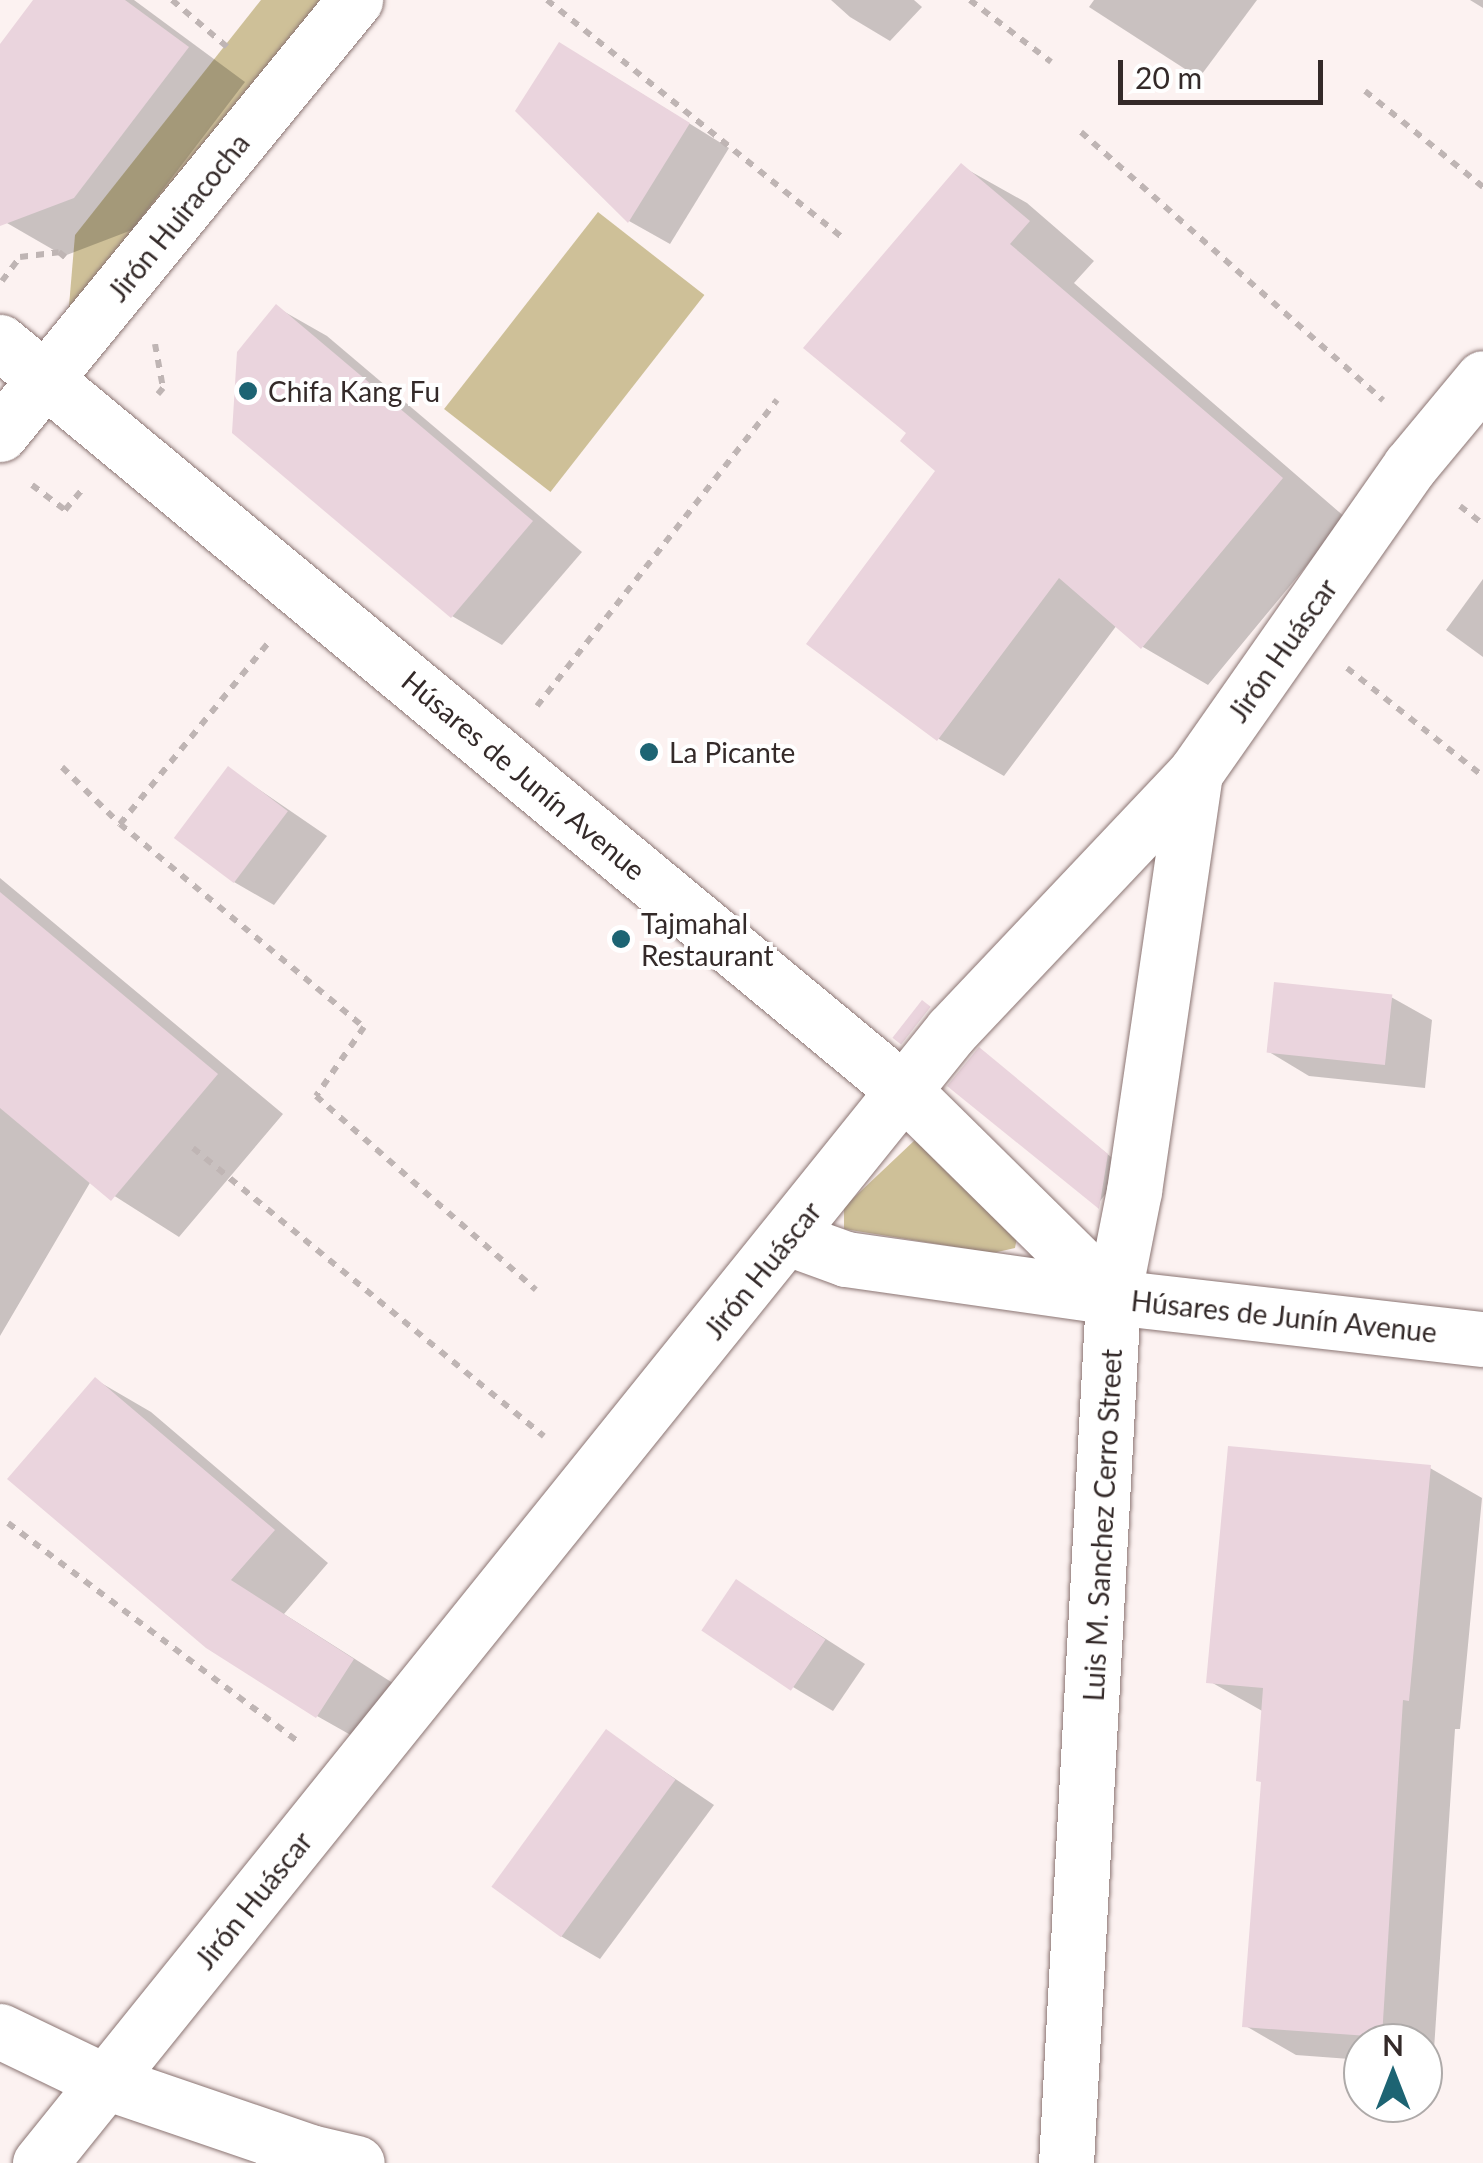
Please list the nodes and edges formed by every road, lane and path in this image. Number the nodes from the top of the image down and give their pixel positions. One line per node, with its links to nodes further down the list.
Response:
1 (172, 0): 7 (path)
2 (355, 0): 7 (street, Jirón Huiracocha)
3 (546, 0): 10 (path)
4 (970, 0): 5 (path)
5 (1051, 62)
6 (1365, 91): 9 (path)
7 (278, 95): 16 (street, Jirón Huiracocha)
8 (1081, 132): 19 (path)
9 (1483, 186)
10 (842, 237)
11 (73, 263): 12 (path)
12 (0, 284)
13 (152, 328): 18 (path)
14 (0, 342): 16 (street, Húsares de Junín Avenue)
15 (1483, 378): 19 (street, Jirón Huáscar)
16 (46, 379): 20 (street, Jirón Huiracocha); 22 (street, Húsares de Junín Avenue)
17 (777, 400): 24 (path)
18 (152, 404)
19 (1430, 442): 23 (street, Jirón Huáscar)
20 (10, 454): 21 (path)
21 (90, 479)
22 (307, 595): 24 (street, Húsares de Junín Avenue); 28 (path)
23 (1298, 630): 26 (street, Jirón Huáscar); 27 (path)
24 (500, 754): 29 (street, Húsares de Junín Avenue)
25 (62, 767): 28 (path)
26 (1195, 773): 29 (street, Jirón Huáscar); 33 (street, Luis M. Sanchez Cerro Street)
27 (1483, 776)
28 (120, 824): 32 (path)
29 (904, 1091): 31 (street, Jirón Huáscar); 33 (street, Húsares de Junín Avenue)
30 (193, 1148): 35 (path)
31 (788, 1238): 33 (street); 35 (street, Jirón Huáscar)
32 (536, 1290)
33 (1114, 1297): 34 (street, Húsares de Junín Avenue); 42 (street, Luis M. Sanchez Cerro Street)
34 (1483, 1339)
35 (594, 1478): 37 (street, Jirón Huáscar)
36 (8, 1523): 37 (path)
37 (350, 1780): 39 (street, Jirón Huáscar)
38 (0, 2030): 39 (street)
39 (106, 2082): 40 (street, Jirón Huáscar); 41 (street)
40 (40, 2163)
41 (357, 2163)
42 (1066, 2163)

